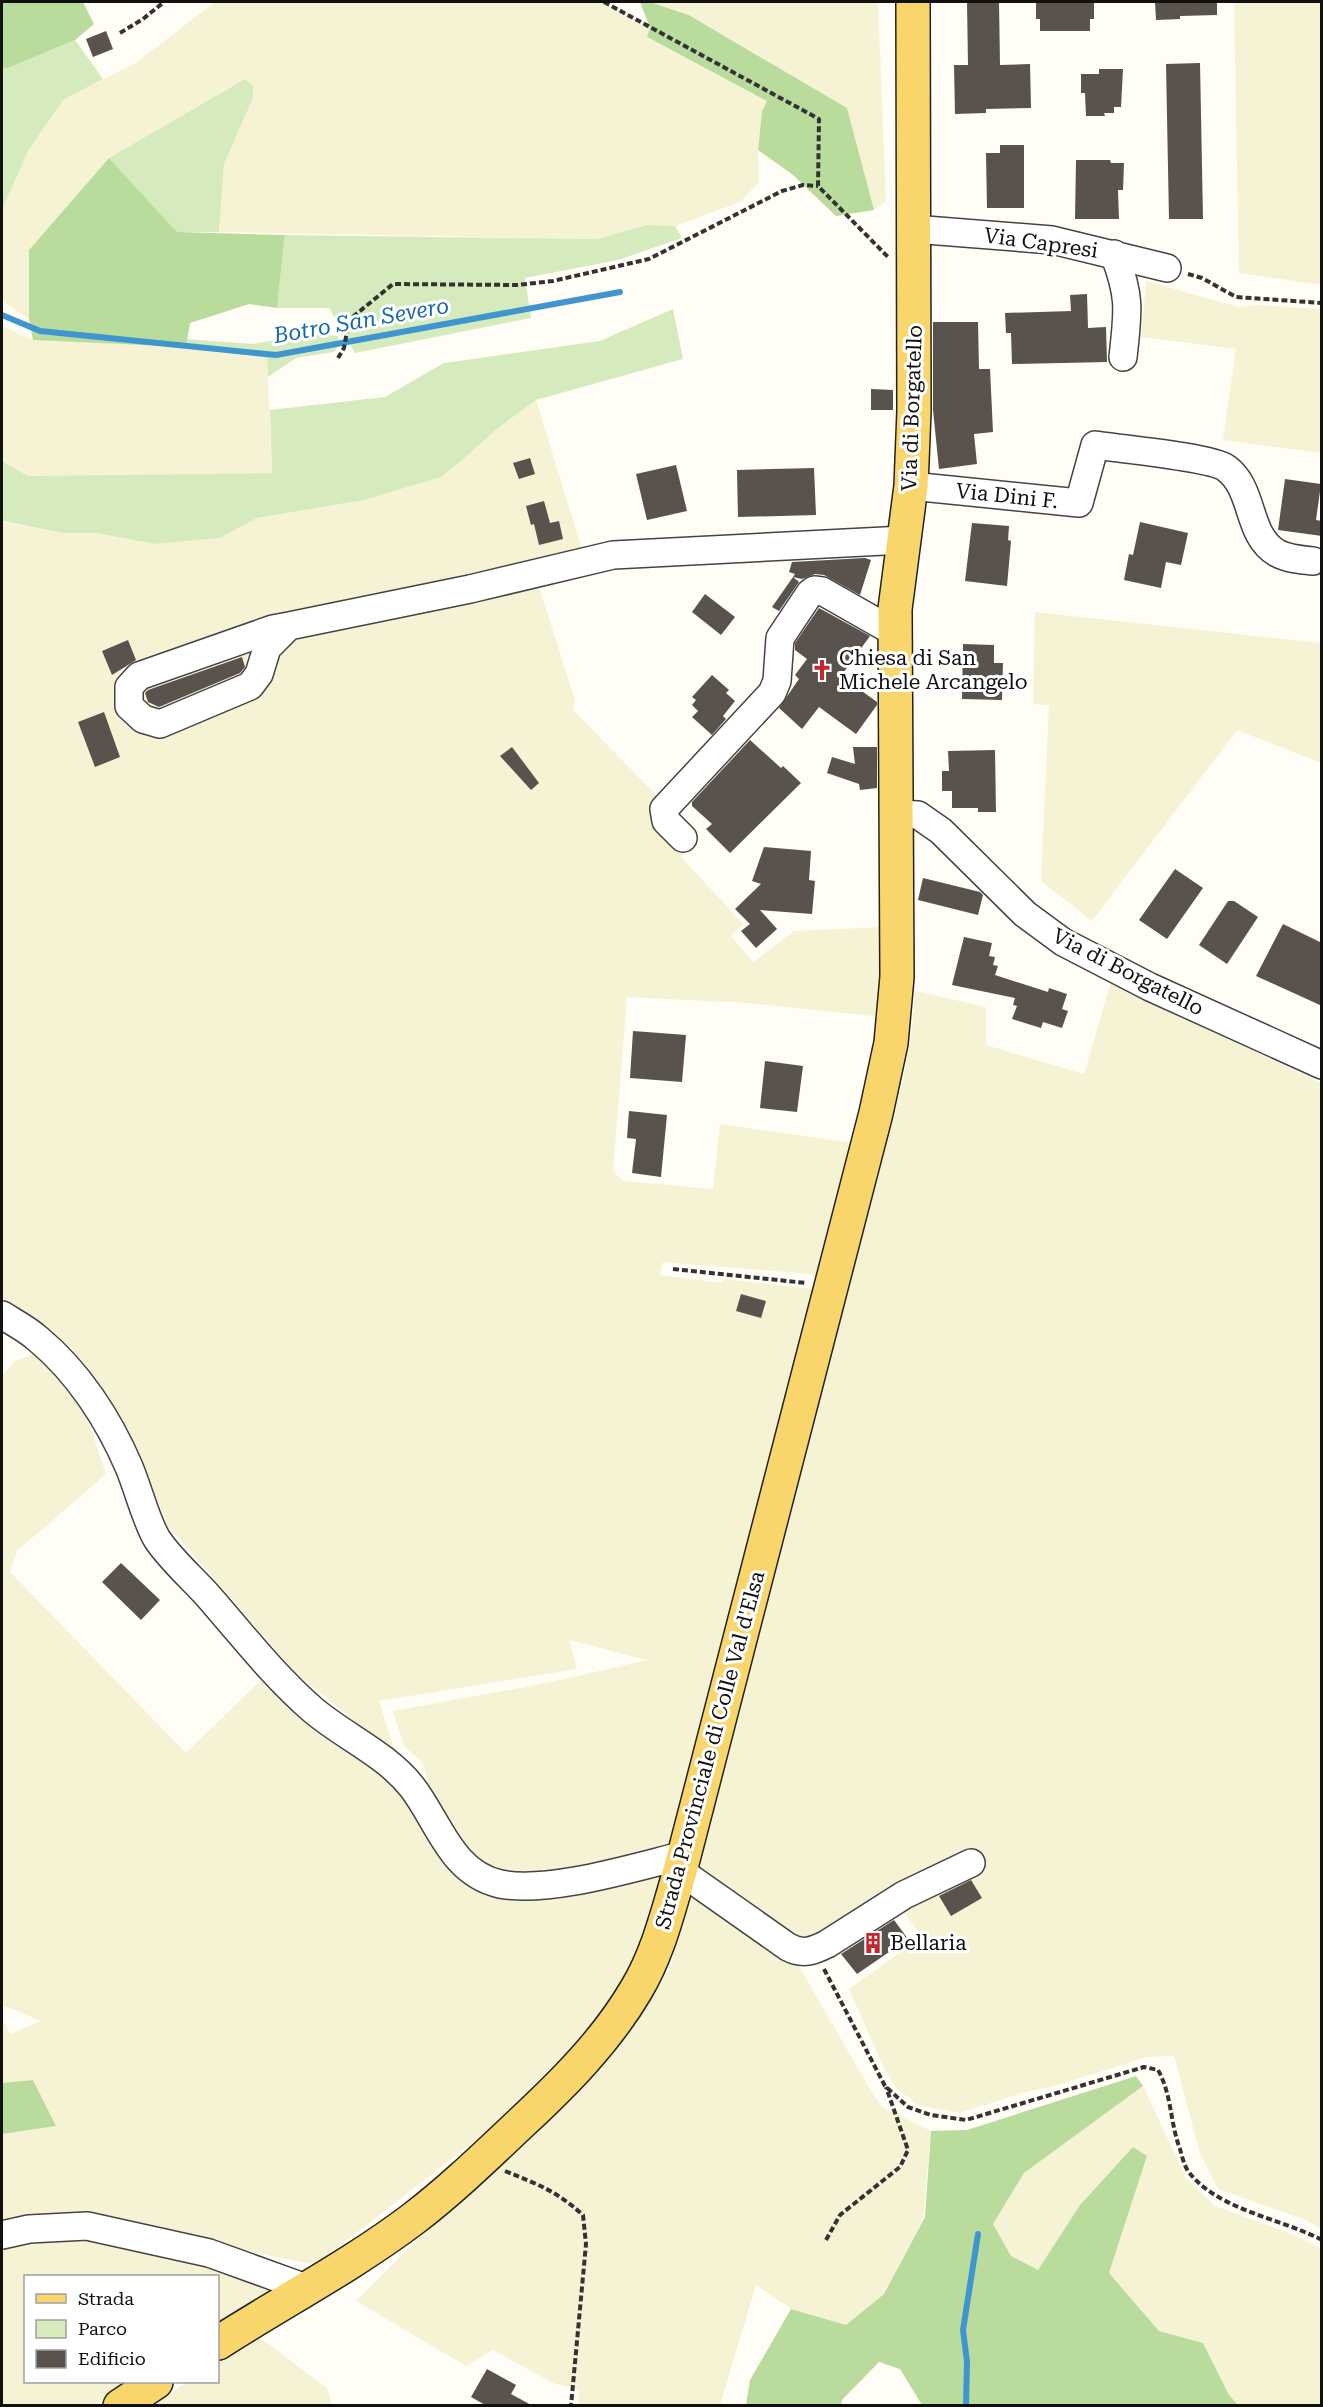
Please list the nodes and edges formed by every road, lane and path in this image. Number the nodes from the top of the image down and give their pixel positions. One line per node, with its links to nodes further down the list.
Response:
1 (164, 2): 4 (path)
2 (604, 2): 5 (path)
3 (913, 2): 6 (main road, Via di Borgatello)
4 (120, 33)
5 (818, 186): 9 (path); 12 (path)
6 (913, 229): 7 (street, Via Capresi); 9 (main road, Via di Borgatello)
7 (1114, 254): 8 (street, Via Capresi); 11 (street)
8 (1167, 268): 10 (path)
9 (915, 284): 13 (main road, Via di Borgatello)
10 (1322, 303)
11 (1123, 357)
12 (338, 358)
13 (911, 486): 14 (main road, Via di Borgatello); 15 (street, Via Dini F.)
14 (904, 540): 16 (street); 17 (main road, Via di Borgatello)
15 (1313, 561)
16 (289, 626): 16 (street)
17 (894, 632): 18 (main road, Via di Borgatello); 19 (street)
18 (896, 814): 20 (street, Via di Borgatello); 22 (main road, Via di Borgatello)
19 (682, 838)
20 (1322, 1065)
21 (673, 1269): 22 (path)
22 (831, 1286): 24 (main road, Strada Provinciale di Colle Val d'Elsa)
23 (2, 1315): 24 (street)
24 (683, 1863): 26 (street); 28 (main road, Strada Provinciale di Colle Val d'Elsa)
25 (971, 1863): 26 (street)
26 (813, 1950): 27 (path)
27 (885, 2086): 30 (path); 31 (path)
28 (486, 2155): 32 (main road, Strada Provinciale di Colle Val d'Elsa); 36 (path)
29 (2, 2235): 32 (street)
30 (826, 2240)
31 (1322, 2240)
32 (306, 2288): 33 (main road, Strada Provinciale di Colle Val d'Elsa)
33 (219, 2342)
34 (154, 2383): 35 (main road)
35 (120, 2406)
36 (571, 2406)

